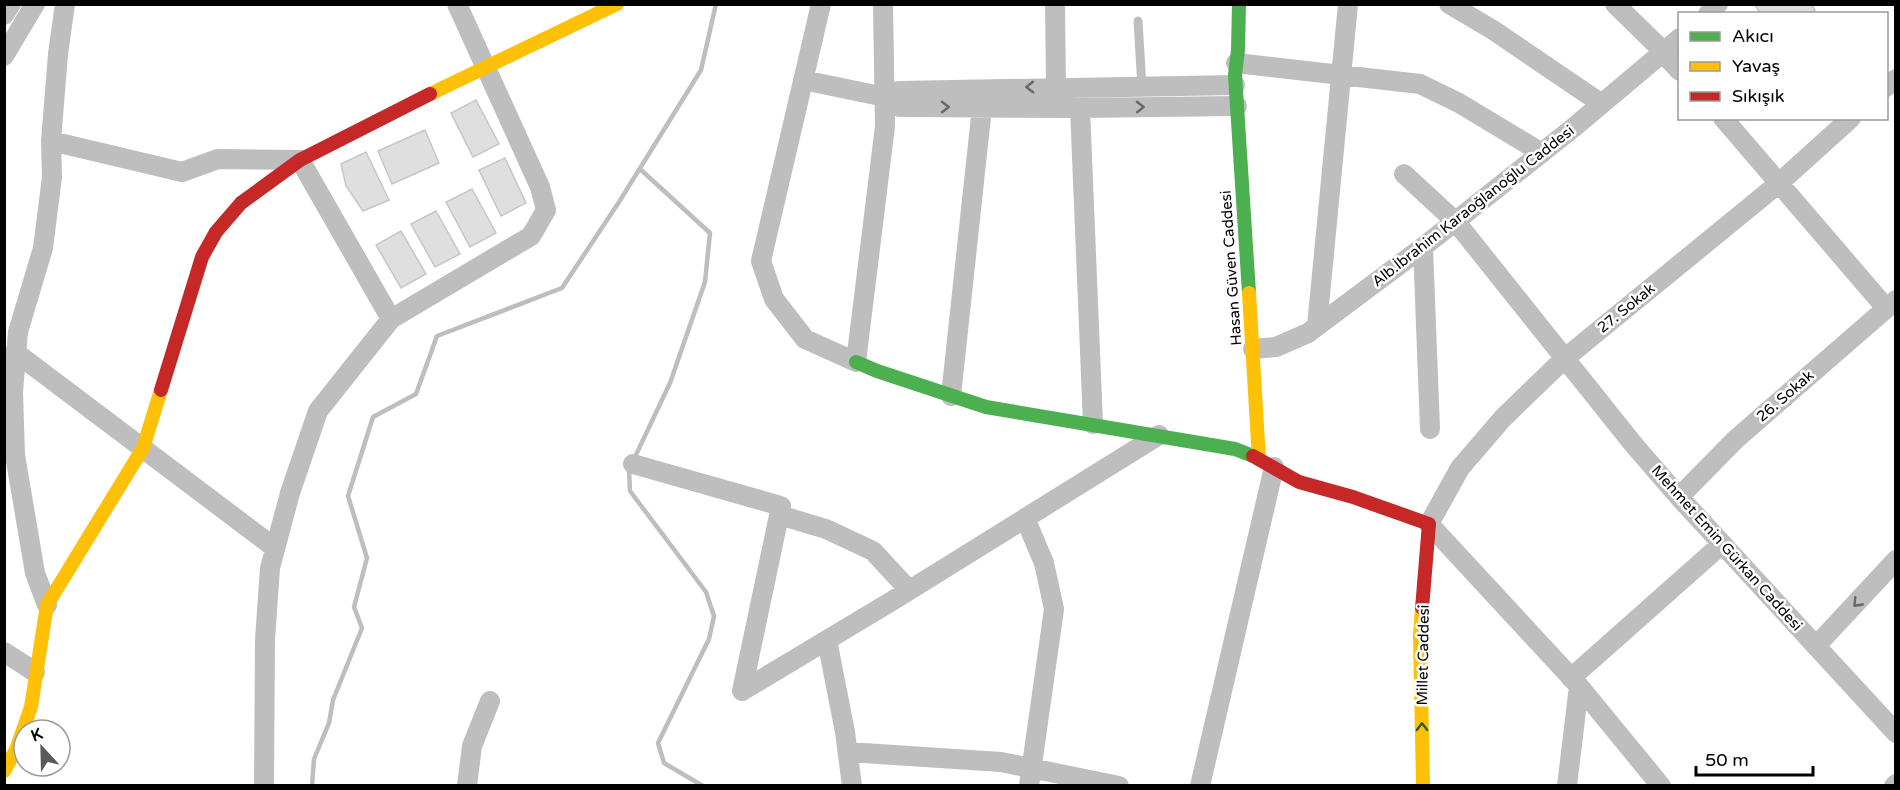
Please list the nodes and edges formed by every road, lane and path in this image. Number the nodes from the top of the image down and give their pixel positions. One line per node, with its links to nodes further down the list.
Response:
1 (11, 4): 14 (street)
2 (65, 4): 33 (street)
3 (457, 4): 19 (street)
4 (617, 4): 19 (street)
5 (821, 4): 23 (street)
6 (883, 4): 26 (street)
7 (1055, 4): 24 (street)
8 (1227, 4): 21 (street, Hasan Güven Caddesi)
9 (1239, 4): 21 (street, Hasan Güven Caddesi)
10 (1348, 4): 22 (street)
11 (1449, 4): 27 (street)
12 (1615, 4): 17 (street)
13 (29, 7): 18 (street)
14 (4, 15)
15 (1138, 21): 25 (lane)
16 (1678, 40): 17 (street, Alb.İbrahim Karaoğlanoğlu Caddesi)
17 (1663, 52): 20 (street); 27 (street, Alb.İbrahim Karaoğlanoğlu Caddesi)
18 (4, 56)
19 (485, 66): 35 (street); 41 (street)
20 (1678, 69)
21 (1236, 74): 22 (street); 25 (street); 28 (street, Hasan Güven Caddesi)
22 (1341, 74): 34 (street); 42 (street)
23 (802, 80): 26 (street); 46 (street)
24 (1056, 87): 25 (street); 26 (street, one-way to 26); 30 (street)
25 (1142, 87)
26 (887, 97): 29 (street, one-way to 29); 46 (street)
27 (1602, 104): 34 (street, Alb.İbrahim Karaoğlanoğlu Caddesi)
28 (1237, 106): 30 (street, one-way to 28); 43 (street, Hasan Güven Caddesi)
29 (982, 107): 30 (street); 47 (street)
30 (1080, 108): 48 (street)
31 (1725, 120): 37 (street)
32 (1849, 120): 37 (street, 27. Sokak)
33 (51, 141): 35 (street); 44 (street)
34 (1542, 153): 38 (street, Alb.İbrahim Karaoğlanoğlu Caddesi)
35 (300, 160): 41 (street); 51 (street)
36 (1404, 174): 38 (street, Mehmet Emin Gürkan Caddesi)
37 (1778, 184): 40 (street); 45 (street, 27. Sokak)
38 (1456, 222): 39 (street, Alb.İbrahim Karaoğlanoğlu Caddesi); 45 (street, Mehmet Emin Gürkan Caddesi)
39 (1423, 247): 42 (street, Alb.İbrahim Karaoğlanoğlu Caddesi); 49 (street)
40 (1891, 304): 55 (street, 26. Sokak)
41 (391, 319): 60 (street)
42 (1317, 326): 43 (street, Alb.İbrahim Karaoğlanoğlu Caddesi)
43 (1253, 349): 53 (street, Hasan Güven Caddesi)
44 (15, 352): 51 (street); 52 (street)
45 (1564, 359): 55 (street, Mehmet Emin Gürkan Caddesi); 58 (street, 27. Sokak)
46 (856, 362): 47 (street)
47 (951, 396): 48 (street)
48 (1093, 424): 50 (street)
49 (1430, 429)
50 (1159, 435): 53 (street); 57 (street)
51 (143, 448): 60 (street); 63 (street)
52 (10, 463): 63 (street)
53 (1267, 463): 58 (street); 78 (street)
54 (633, 464): 56 (street)
55 (1679, 497): 59 (street, Mehmet Emin Gürkan Caddesi)
56 (779, 515): 62 (street); 64 (street)
57 (1025, 518): 62 (street); 73 (street)
58 (1429, 524): 68 (street); 79 (street, Millet Caddesi, one-way to 58)
59 (1722, 544): 65 (street, Mehmet Emin Gürkan Caddesi); 68 (street)
60 (275, 548): 74 (street)
61 (1896, 560): 65 (street, one-way to 65)
62 (909, 590): 64 (street)
63 (47, 605): 67 (street)
64 (827, 640): 71 (street)
65 (1816, 645): 70 (street, Mehmet Emin Gürkan Caddesi)
66 (4, 652): 67 (street)
67 (36, 672): 72 (street)
68 (1575, 682): 80 (street); 81 (street)
69 (490, 701): 75 (street)
70 (1896, 733)
71 (848, 752): 73 (street); 76 (street)
72 (4, 771)
73 (1030, 777): 77 (street)
74 (264, 786)
75 (467, 786)
76 (852, 786)
77 (1119, 786)
78 (1200, 786)
79 (1423, 786)
80 (1567, 786)
81 (1661, 786)

